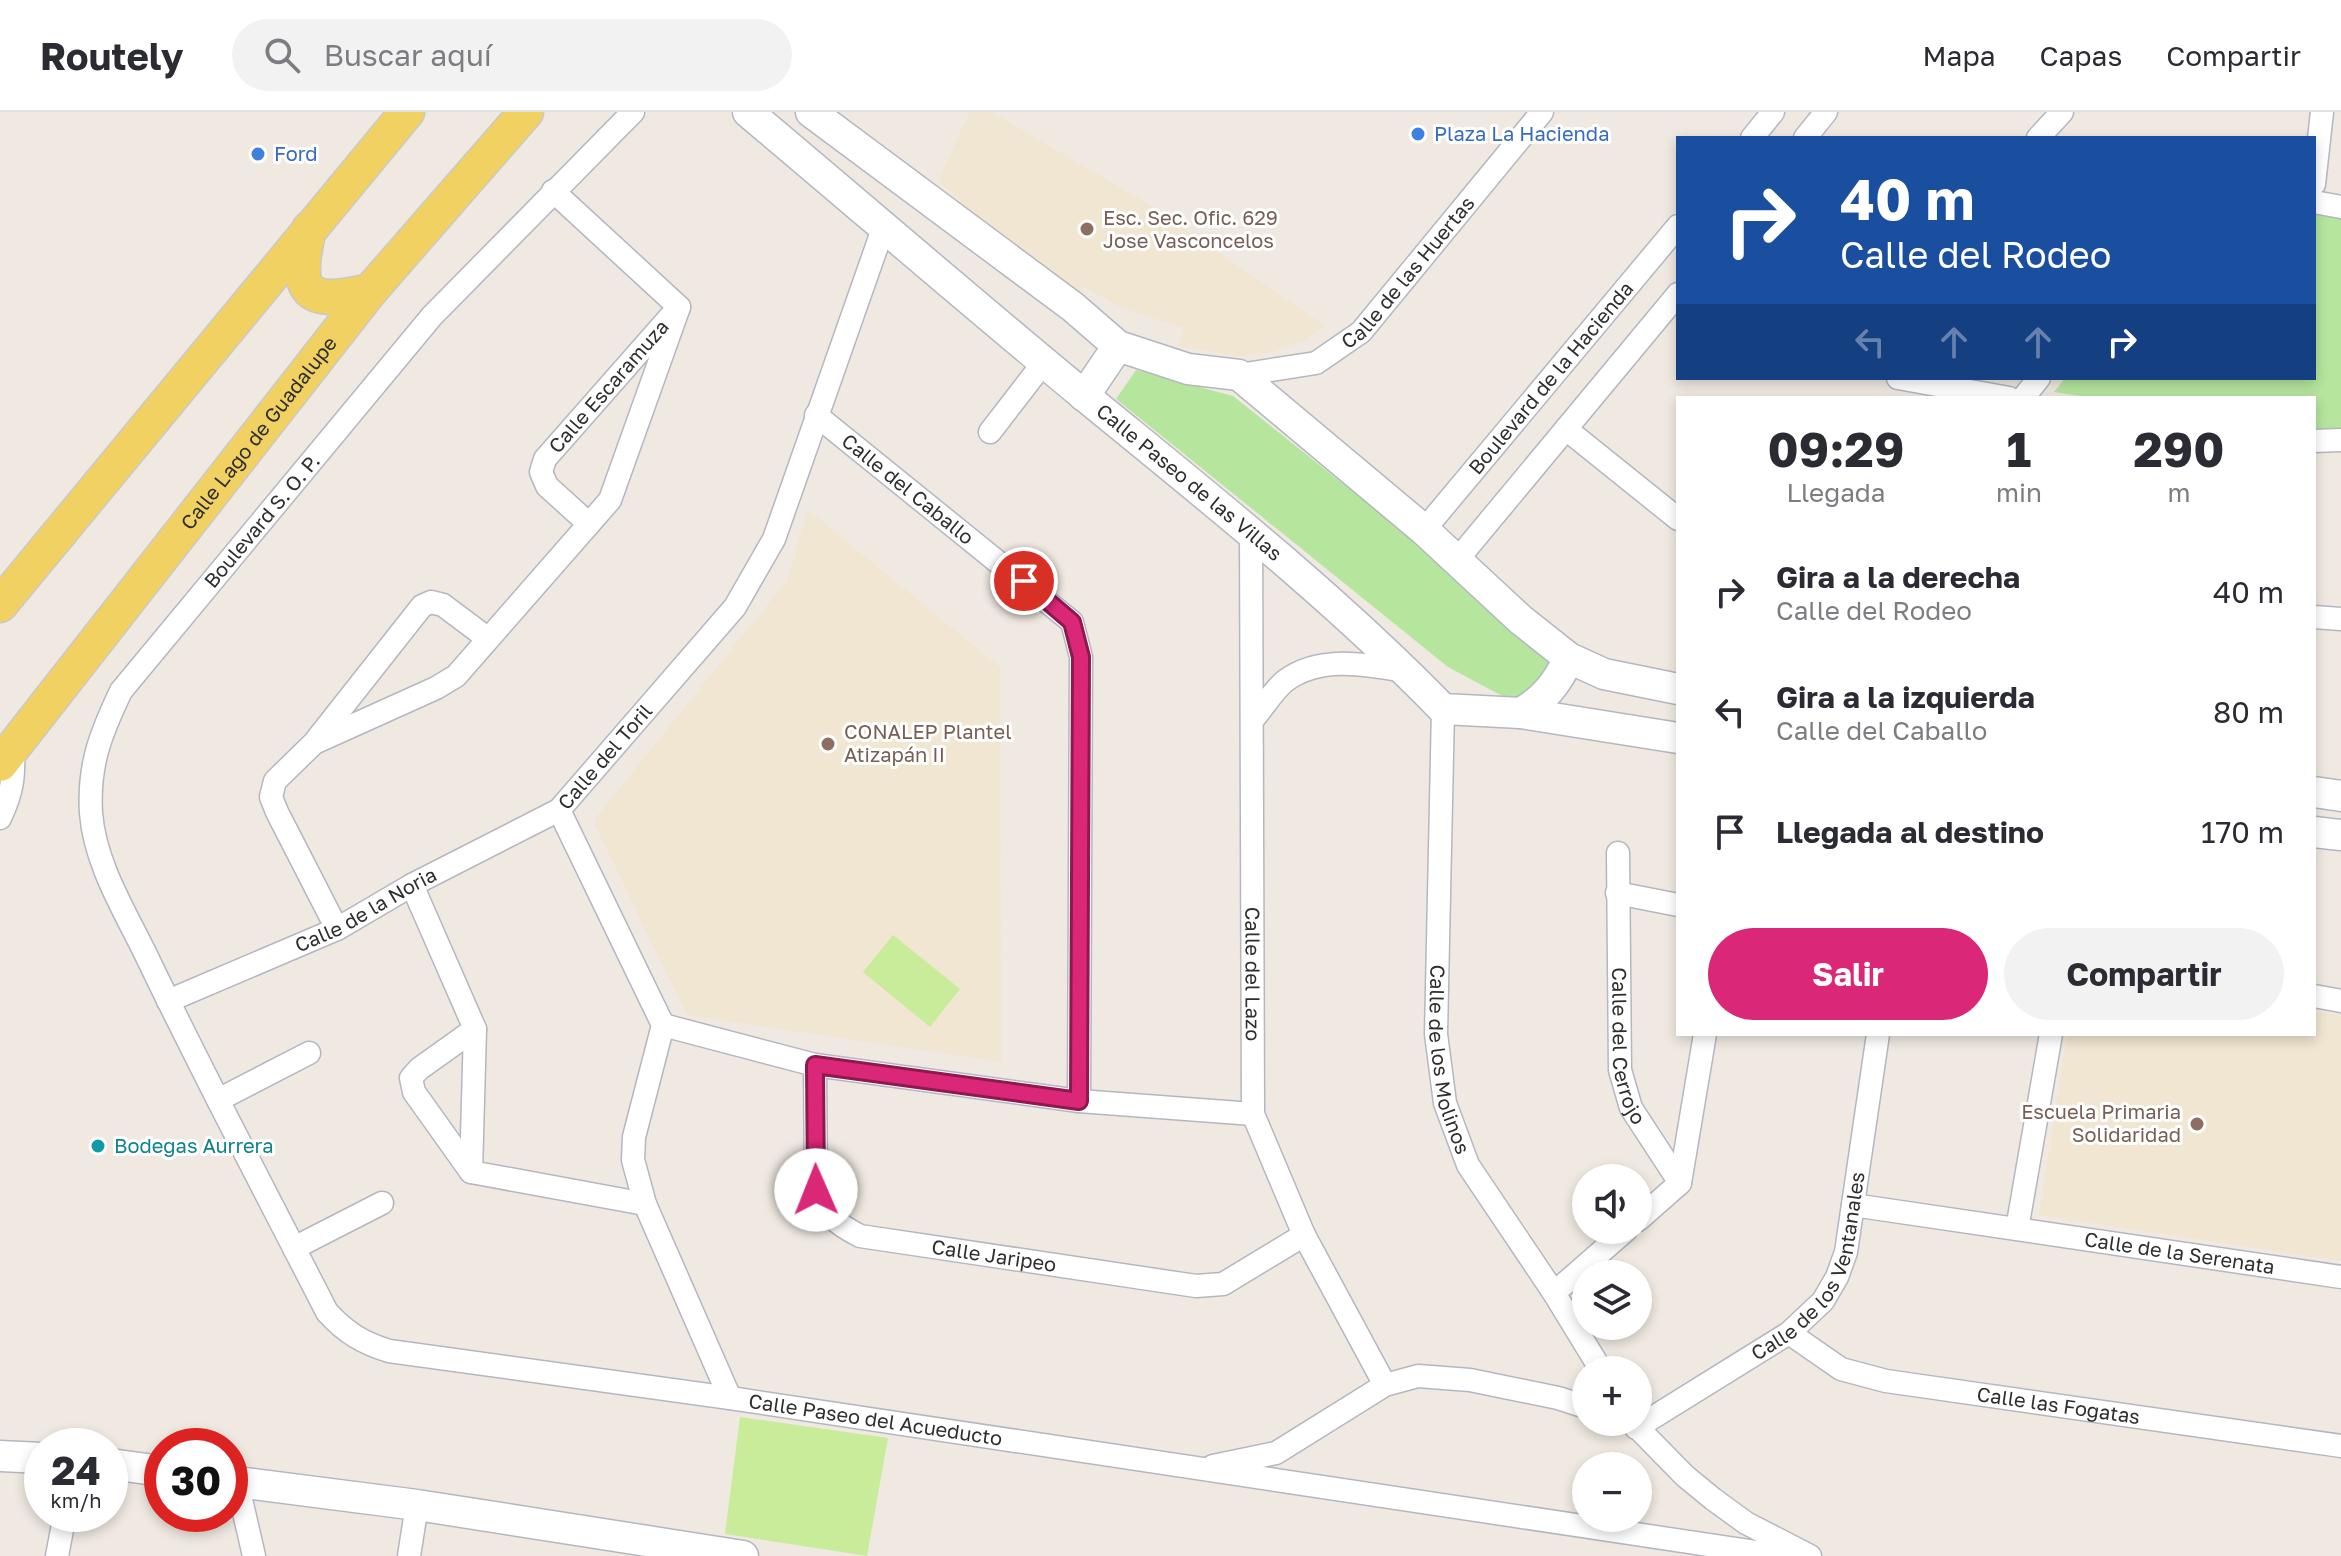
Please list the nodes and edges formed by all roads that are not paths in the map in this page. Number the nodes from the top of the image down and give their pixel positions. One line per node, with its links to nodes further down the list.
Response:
1 (407, 112): 21 (main road)
2 (526, 112): 23 (main road, Calle Lago de Guadalupe)
3 (633, 112): 17 (street, Boulevard S. O. P.)
4 (748, 112): 15 (street, Calle Paseo de las Villas)
5 (803, 112): 15 (street)
6 (811, 112): 26 (street)
7 (1542, 112): 28 (street, Calle de las Huertas)
8 (1773, 112): 12 (street)
9 (1826, 112): 13 (street)
10 (2062, 112): 14 (street)
11 (2322, 112): 16 (street)
12 (1754, 136)
13 (1807, 136)
14 (2040, 136)
15 (781, 140): 20 (street, Calle Paseo de las Villas)
16 (2316, 166)
17 (553, 191): 25 (street, Calle Escaramuza); 69 (street, Boulevard S. O. P.)
18 (2316, 202): 19 (street)
19 (2341, 207)
20 (884, 226): 27 (street, Calle Paseo de las Villas); 34 (street, Calle del Toril)
21 (309, 228): 23 (main road); 44 (main road)
22 (1676, 228): 42 (street, Boulevard de la Hacienda)
23 (370, 291): 56 (main road, Calle Lago de Guadalupe)
24 (1676, 296): 35 (street)
25 (679, 307): 40 (street); 40 (street, Calle Escaramuza)
26 (1118, 346): 28 (street); 31 (street)
27 (1044, 362): 31 (street, Calle Paseo de las Villas); 36 (street)
28 (1239, 375): 42 (street)
29 (1909, 380): 32 (street)
30 (2037, 380): 33 (street)
31 (1084, 396): 41 (street, Calle Paseo de las Villas)
32 (1998, 396)
33 (2025, 396)
34 (816, 415): 59 (street, Calle del Toril); 79 (street, Calle del Caballo)
35 (1566, 429): 39 (street); 43 (street)
36 (990, 432)
37 (2341, 440): 38 (street)
38 (2316, 441)
39 (1676, 517)
40 (589, 524): 47 (street)
41 (1251, 530): 49 (street, Calle Paseo de las Villas); 53 (street, Calle del Lazo)
42 (1424, 530): 43 (street)
43 (1457, 560): 48 (street)
44 (0, 605)
45 (2316, 617): 46 (street)
46 (2341, 619)
47 (487, 638): 55 (street); 55 (street)
48 (1569, 658): 50 (street); 52 (street)
49 (1407, 672): 51 (street, Calle Paseo de las Villas); 53 (street)
50 (1676, 689)
51 (1443, 709): 52 (street); 92 (street, Calle de los Molinos)
52 (1521, 713): 54 (street)
53 (1253, 719): 80 (street, Calle del Lazo)
54 (1676, 738)
55 (314, 743): 67 (street)
56 (7, 755): 60 (street)
57 (2316, 792): 58 (street)
58 (2341, 796)
59 (559, 810): 64 (street, Calle de la Noria); 71 (street, Calle del Toril)
60 (0, 818)
61 (2316, 832): 62 (street)
62 (2341, 835)
63 (1618, 853): 65 (street, Calle del Cerrojo)
64 (412, 885): 67 (street, Calle de la Noria); 72 (street)
65 (1617, 893): 66 (street); 82 (street, Calle del Cerrojo)
66 (1676, 905)
67 (337, 929): 69 (street, Calle de la Noria)
68 (2316, 996): 70 (street)
69 (168, 1001): 78 (street, Calle Paseo del Acueducto)
70 (2341, 1001)
71 (663, 1025): 77 (street); 84 (street)
72 (475, 1029): 81 (street); 81 (street)
73 (1705, 1036): 82 (street)
74 (1878, 1036): 85 (street, Calle de los Ventanales)
75 (2051, 1036): 87 (street)
76 (309, 1053): 78 (street)
77 (815, 1065): 79 (street); 88 (street, Calle Jaripeo)
78 (218, 1100): 90 (street, Calle Paseo del Acueducto)
79 (1079, 1101): 80 (street)
80 (1253, 1114): 88 (street, Calle del Lazo)
81 (471, 1172): 84 (street)
82 (1680, 1183): 86 (street)
83 (382, 1203): 90 (street)
84 (645, 1204): 96 (street)
85 (1853, 1205): 87 (street, Calle de la Serenata); 93 (street, Calle de los Ventanales)
86 (1652, 1208)
87 (2017, 1229): 91 (street, Calle de la Serenata)
88 (1304, 1235): 95 (street, Calle del Lazo)
89 (1610, 1244): 92 (street)
90 (294, 1248): 96 (street, Calle Paseo del Acueducto)
91 (2341, 1277)
92 (1554, 1293): 94 (street, Calle de los Molinos)
93 (1789, 1333): 98 (street, Calle de los Ventanales); 100 (street, Calle las Fogatas)
94 (1592, 1356)
95 (1385, 1385): 97 (street); 103 (street)
96 (730, 1398): 103 (street, Calle Paseo del Acueducto)
97 (1572, 1402)
98 (1652, 1412)
99 (1643, 1436): 108 (street)
100 (2341, 1446)
101 (0, 1456): 102 (street)
102 (24, 1457)
103 (1199, 1469): 108 (street, Calle Paseo del Acueducto)
104 (248, 1483): 105 (street)
105 (417, 1505): 111 (street); 112 (street)
106 (62, 1532): 109 (street)
107 (247, 1532): 110 (street)
108 (1760, 1542): 113 (street, Calle Paseo del Acueducto); 114 (street)
109 (57, 1556)
110 (254, 1556)
111 (409, 1556)
112 (743, 1556)
113 (1782, 1556)
114 (1810, 1556)

